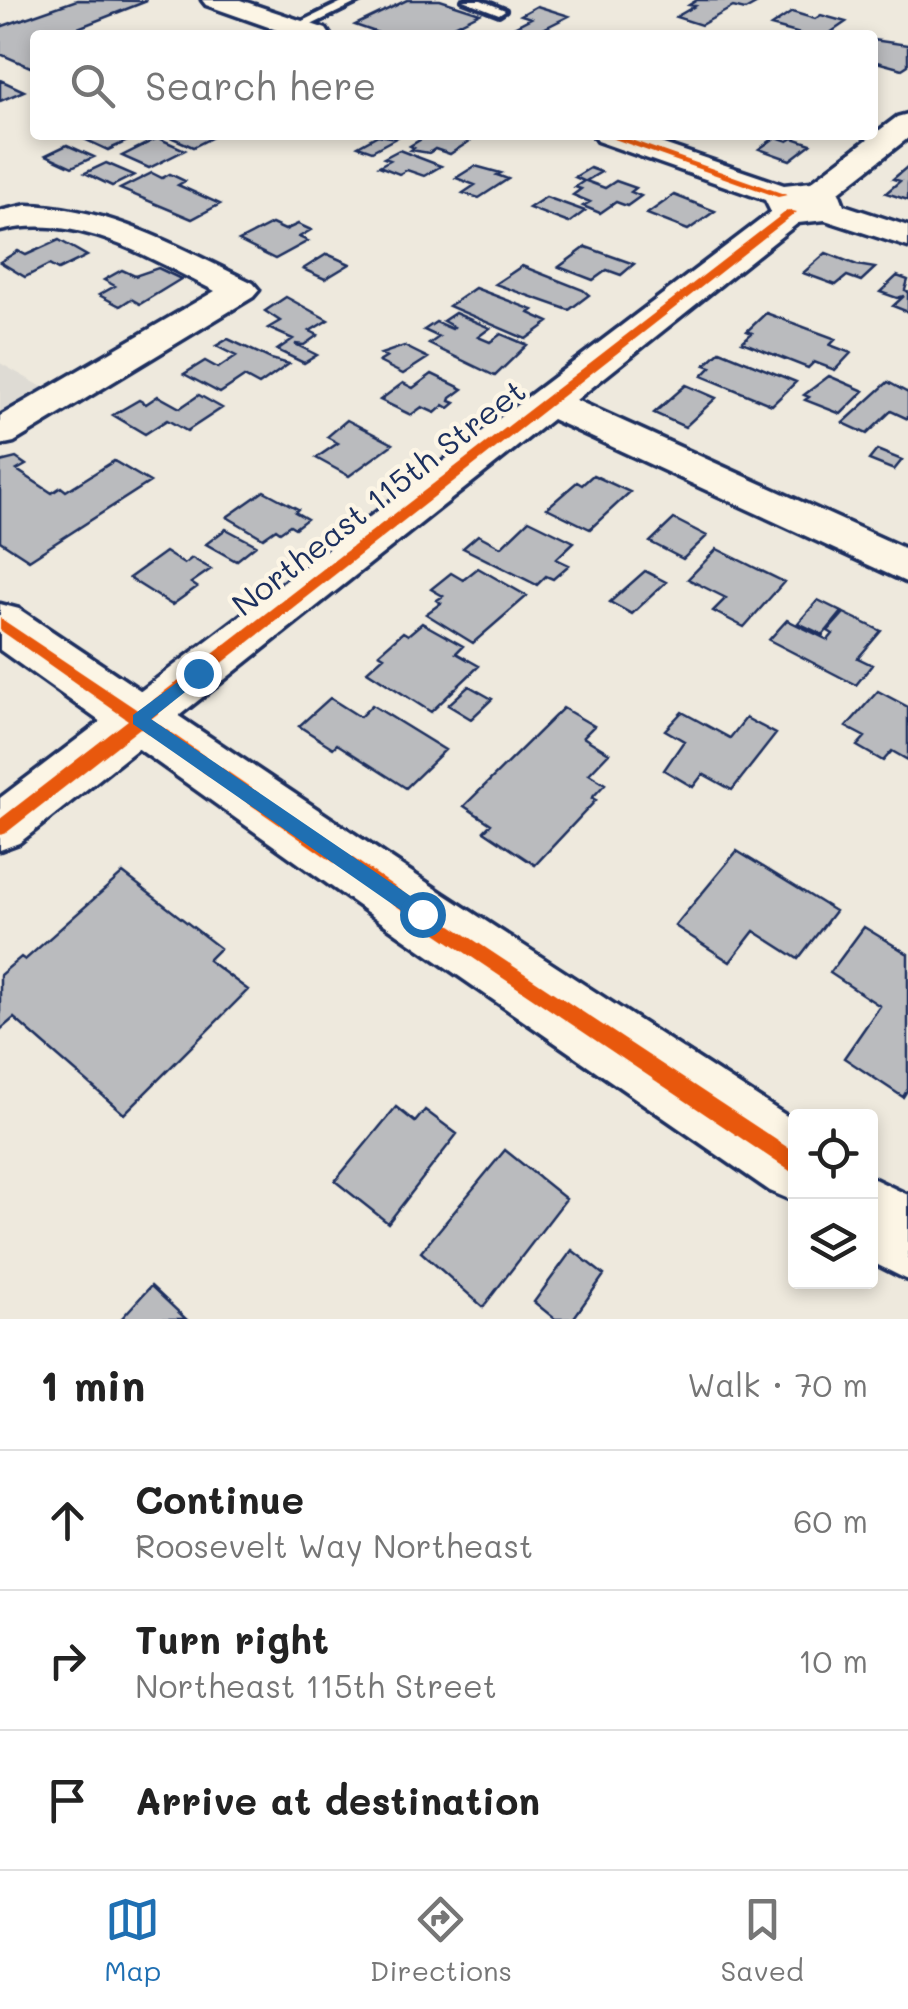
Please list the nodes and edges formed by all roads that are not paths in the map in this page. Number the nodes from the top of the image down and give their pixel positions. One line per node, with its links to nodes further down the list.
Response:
1 (215, 0): 5 (street)
2 (356, 0): 6 (lane)
3 (469, 0): 4 (lane)
4 (500, 10)
5 (303, 30)
6 (308, 30)
7 (908, 123): 9 (street, Northeast 115th Street)
8 (623, 140): 9 (street)
9 (805, 202): 11 (street); 12 (street, Northeast 115th Street)
10 (0, 221): 13 (street)
11 (908, 237)
12 (548, 402): 14 (street); 16 (street, Northeast 115th Street)
13 (0, 433)
14 (908, 568)
15 (0, 623): 16 (street)
16 (139, 720): 17 (street, Northeast 115th Street); 18 (street)
17 (0, 828)
18 (788, 1160)
19 (878, 1221): 20 (street)
20 (908, 1241)

